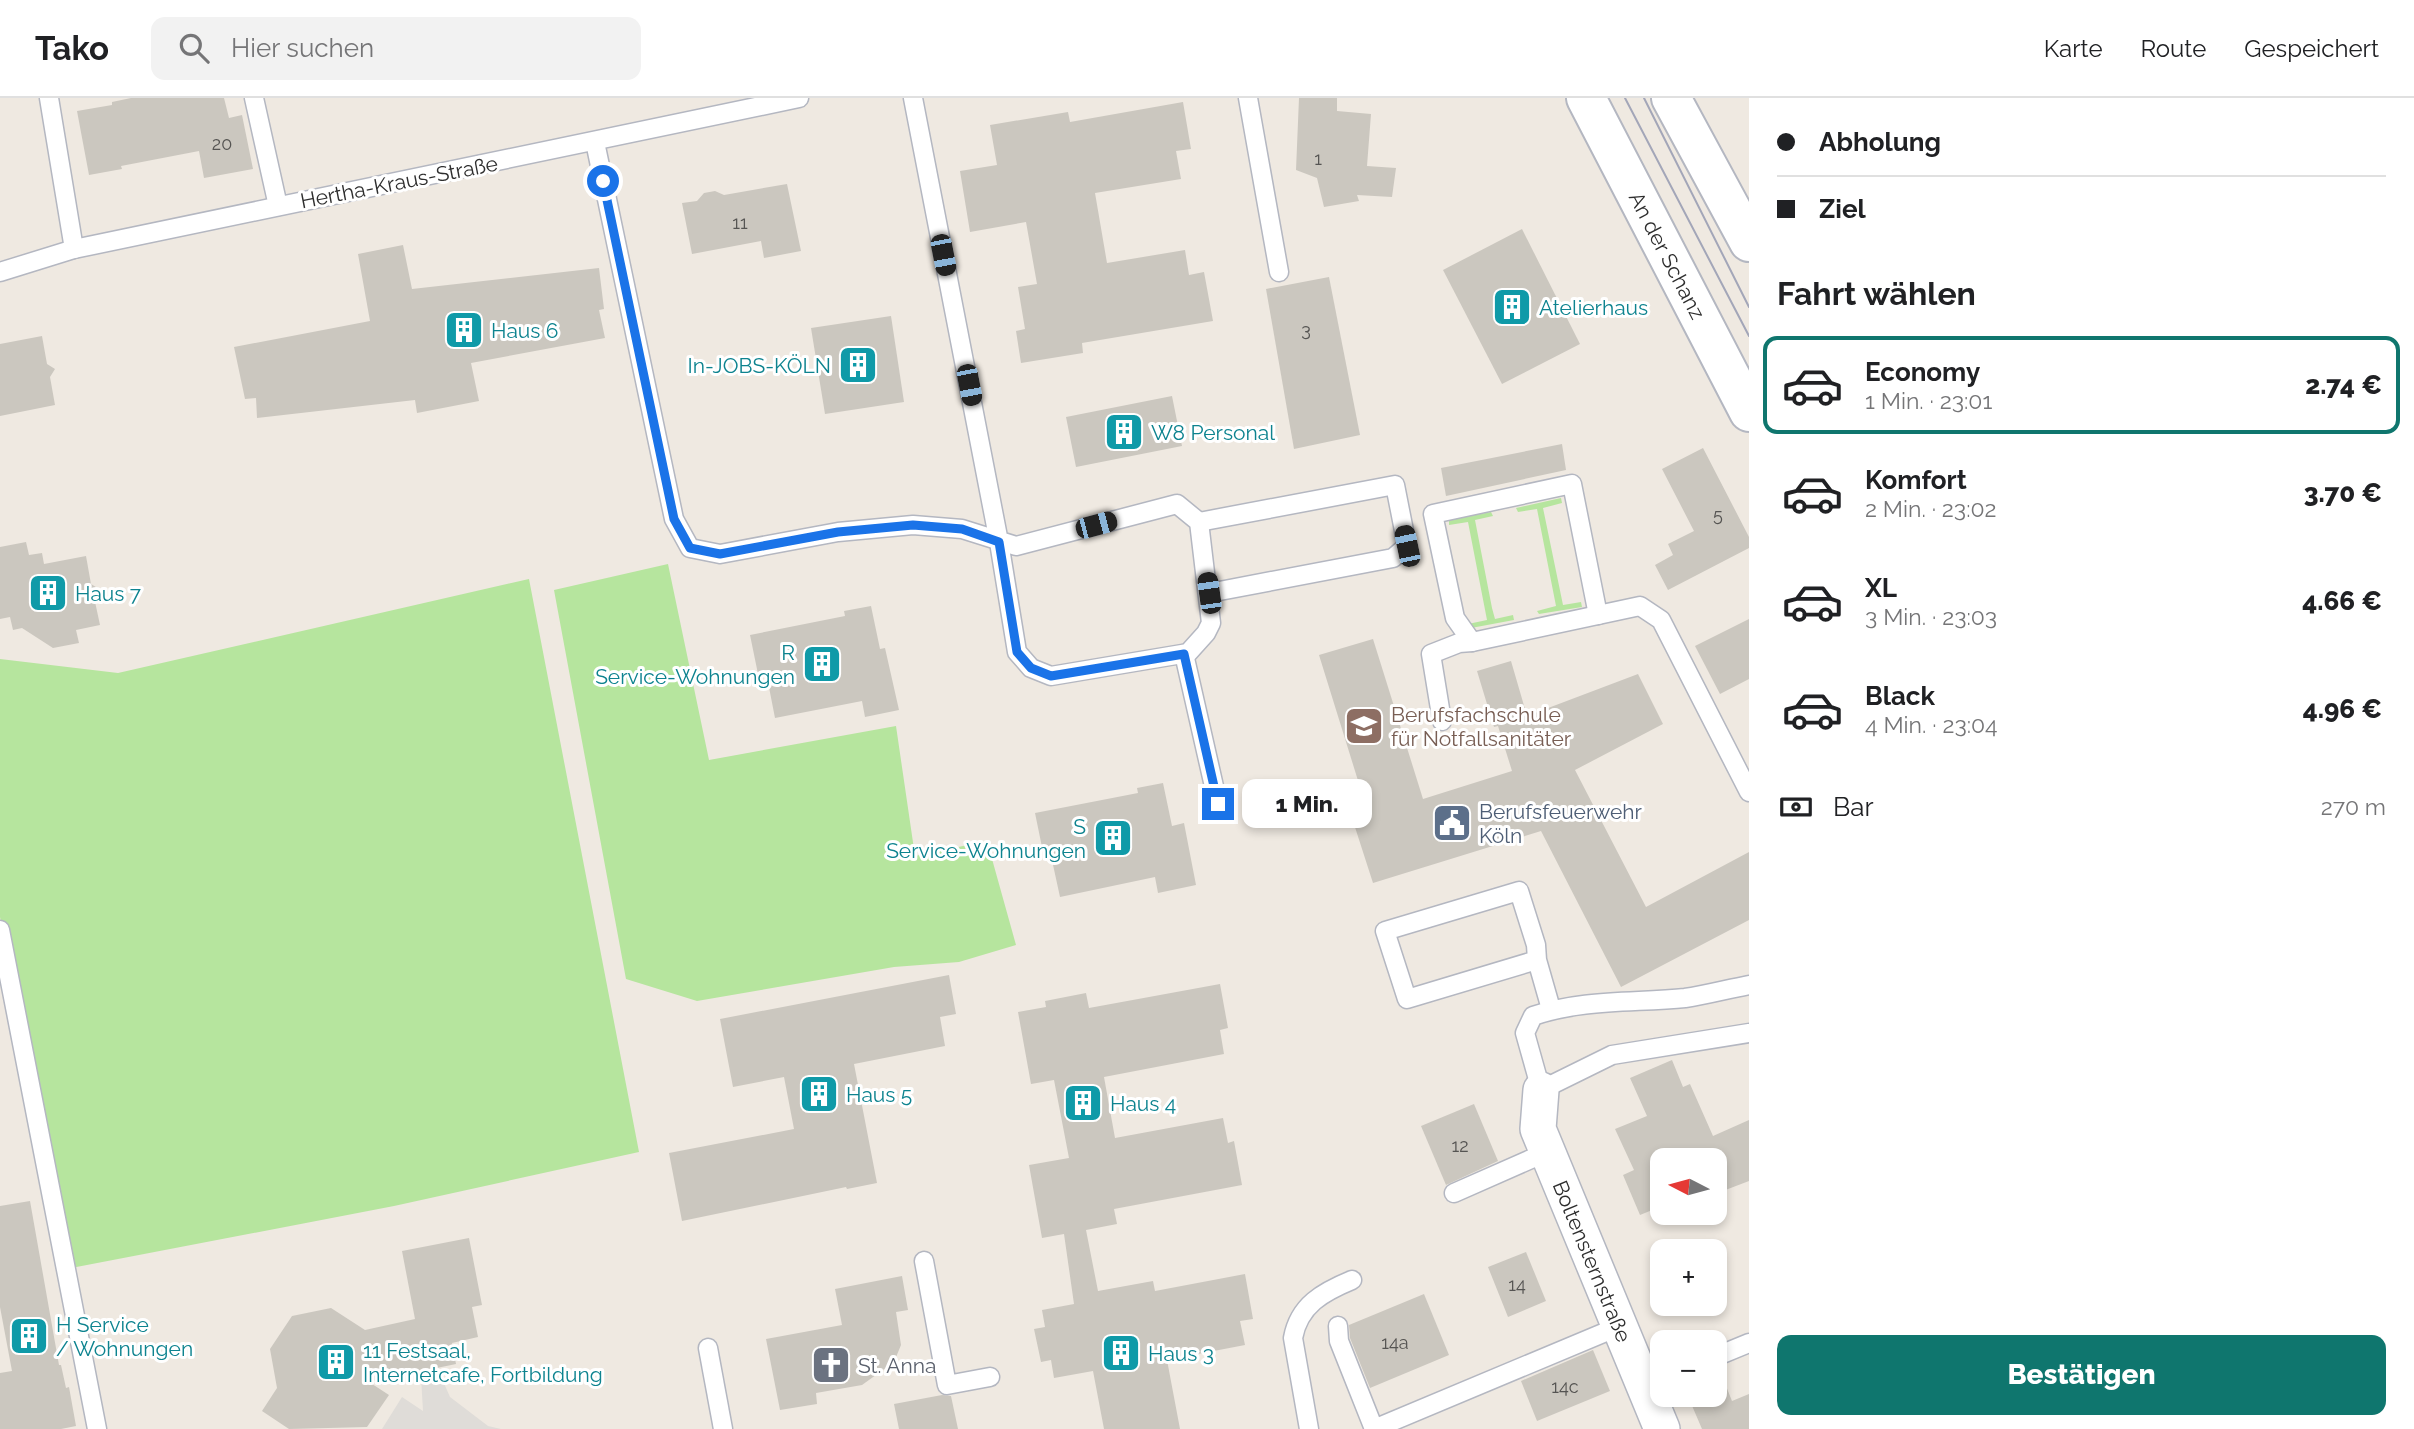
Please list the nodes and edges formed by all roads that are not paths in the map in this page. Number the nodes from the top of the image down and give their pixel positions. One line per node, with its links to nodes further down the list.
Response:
1 (49, 98): 12 (lane)
2 (254, 98): 10 (lane)
3 (799, 98): 8 (lane, Hertha-Kraus-Straße)
4 (913, 98): 17 (lane)
5 (1248, 98): 14 (lane)
6 (1586, 98): 15 (main road, An der Schanz)
7 (1671, 98): 11 (main road)
8 (739, 104): 9 (lane, Hertha-Kraus-Straße)
9 (595, 142): 10 (lane, Hertha-Kraus-Straße); 17 (lane)
10 (278, 206): 12 (lane, Hertha-Kraus-Straße)
11 (1749, 242)
12 (74, 248): 13 (lane, Hertha-Kraus-Straße)
13 (0, 272)
14 (1279, 272)
15 (1749, 412)
16 (1199, 522): 17 (lane); 18 (lane); 18 (lane)
17 (999, 542): 21 (lane)
18 (1209, 593): 21 (lane)
19 (1598, 615): 20 (lane); 20 (lane); 23 (lane)
20 (1472, 642): 22 (lane)
21 (1184, 654): 24 (lane)
22 (1443, 721)
23 (1749, 792)
24 (1218, 804)
25 (0, 930): 43 (lane)
26 (1537, 960): 26 (lane); 28 (lane)
27 (1749, 985): 28 (lane)
28 (1551, 1009): 30 (lane)
29 (1749, 1033): 30 (lane)
30 (1541, 1090): 31 (street, Boltensternstraße)
31 (1547, 1152): 32 (lane); 36 (street, Boltensternstraße)
32 (1454, 1193)
33 (924, 1261): 41 (lane)
34 (1352, 1280): 45 (lane)
35 (1338, 1326): 36 (lane)
36 (1620, 1326): 40 (street, Boltensternstraße)
37 (1749, 1343): 39 (lane)
38 (708, 1348): 44 (lane)
39 (1727, 1352)
40 (1650, 1376)
41 (989, 1377)
42 (1658, 1407): 46 (street, Boltensternstraße)
43 (97, 1429)
44 (723, 1429)
45 (1309, 1429)
46 (1662, 1429)

